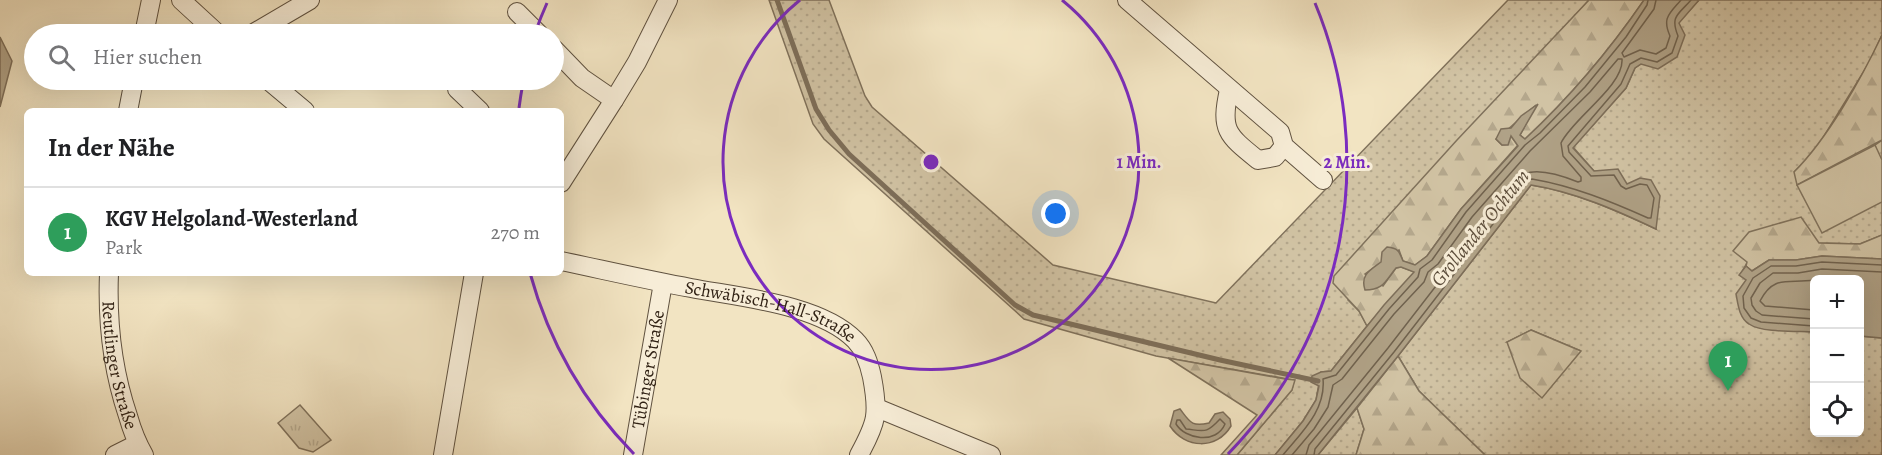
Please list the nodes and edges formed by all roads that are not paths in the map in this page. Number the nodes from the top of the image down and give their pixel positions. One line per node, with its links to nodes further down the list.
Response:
1 (152, 0): 7 (street)
2 (181, 0): 8 (street)
3 (310, 0): 9 (street)
4 (668, 0): 16 (street)
5 (1127, 0): 15 (street)
6 (517, 12): 10 (street)
7 (146, 24)
8 (207, 24)
9 (269, 24)
10 (529, 24)
11 (564, 59): 16 (street)
12 (132, 90): 17 (street)
13 (280, 90): 18 (street)
14 (459, 90): 19 (street)
15 (1229, 90): 20 (street); 20 (street)
16 (614, 100): 21 (street)
17 (129, 108)
18 (301, 108)
19 (477, 108)
20 (1284, 146): 23 (street)
21 (568, 157): 22 (street)
22 (564, 172)
23 (1323, 180)
24 (564, 262): 27 (street, Schwäbisch-Hall-Straße)
25 (109, 276): 29 (street, Reutlinger Straße)
26 (473, 276): 31 (street)
27 (663, 283): 28 (street, Schwäbisch-Hall-Straße); 32 (street, Tübinger Straße)
28 (877, 408): 33 (street, Schwäbisch-Hall-Straße); 34 (street)
29 (141, 449): 30 (street)
30 (115, 455)
31 (442, 455)
32 (633, 455)
33 (859, 455)
34 (991, 455)

